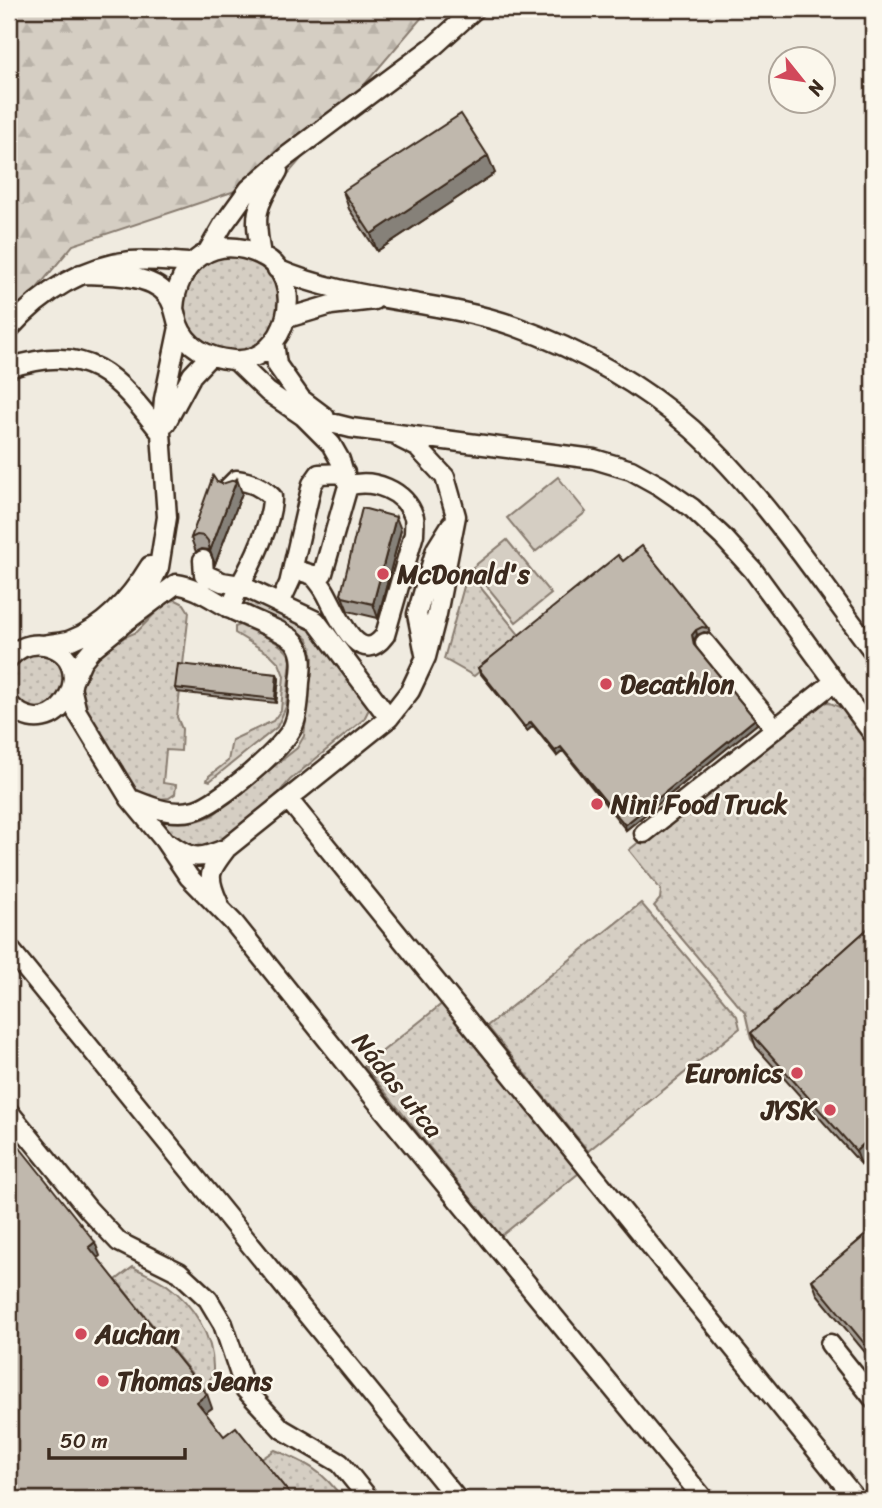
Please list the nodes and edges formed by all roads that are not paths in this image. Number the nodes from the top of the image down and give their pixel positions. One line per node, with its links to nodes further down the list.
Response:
1 (475, 9): 2 (street)
2 (287, 156): 3 (street); 4 (street)
3 (208, 251): 4 (street); 5 (street)
4 (261, 254): 6 (street)
5 (191, 262): 7 (street); 9 (street)
6 (277, 268): 8 (street); 10 (street)
7 (81, 274): 9 (street); 11 (street)
8 (388, 298): 10 (street); 32 (street)
9 (177, 318): 13 (street); 18 (street)
10 (287, 318): 12 (street)
11 (9, 329)
12 (274, 342): 14 (street); 17 (street)
13 (209, 357): 14 (street); 18 (street)
14 (236, 361): 16 (street)
15 (9, 368): 18 (street)
16 (303, 416): 17 (street); 20 (street)
17 (331, 421): 19 (street)
18 (161, 433): 22 (street)
19 (392, 434): 34 (street); 37 (street)
20 (346, 480): 24 (street); 24 (street); 25 (street)
21 (229, 487): 26 (street)
22 (162, 545): 29 (street); 31 (street)
23 (203, 560): 26 (street)
24 (313, 575): 25 (street)
25 (289, 584): 27 (street)
26 (240, 585): 27 (street); 28 (street)
27 (280, 603): 37 (street)
28 (230, 609): 29 (street); 40 (street)
29 (128, 620): 35 (street)
30 (705, 643): 38 (street)
31 (44, 645): 33 (street); 35 (street, Nádas utca)
32 (873, 651)
33 (9, 658)
34 (835, 681): 38 (street); 39 (street)
35 (72, 686): 36 (street); 40 (street, Nádas utca)
36 (13, 713)
37 (389, 718): 41 (street)
38 (775, 728): 42 (street)
39 (873, 734)
40 (130, 799): 43 (street, Nádas utca)
41 (288, 799): 44 (street); 53 (street)
42 (643, 833)
43 (164, 840): 44 (street); 45 (street, Nádas utca)
44 (227, 848): 45 (street)
45 (222, 909): 52 (street, Nádas utca)
46 (9, 948): 51 (street)
47 (9, 1112): 50 (street)
48 (830, 1343): 49 (street)
49 (873, 1398)
50 (369, 1499)
51 (457, 1499)
52 (704, 1499)
53 (856, 1499)

